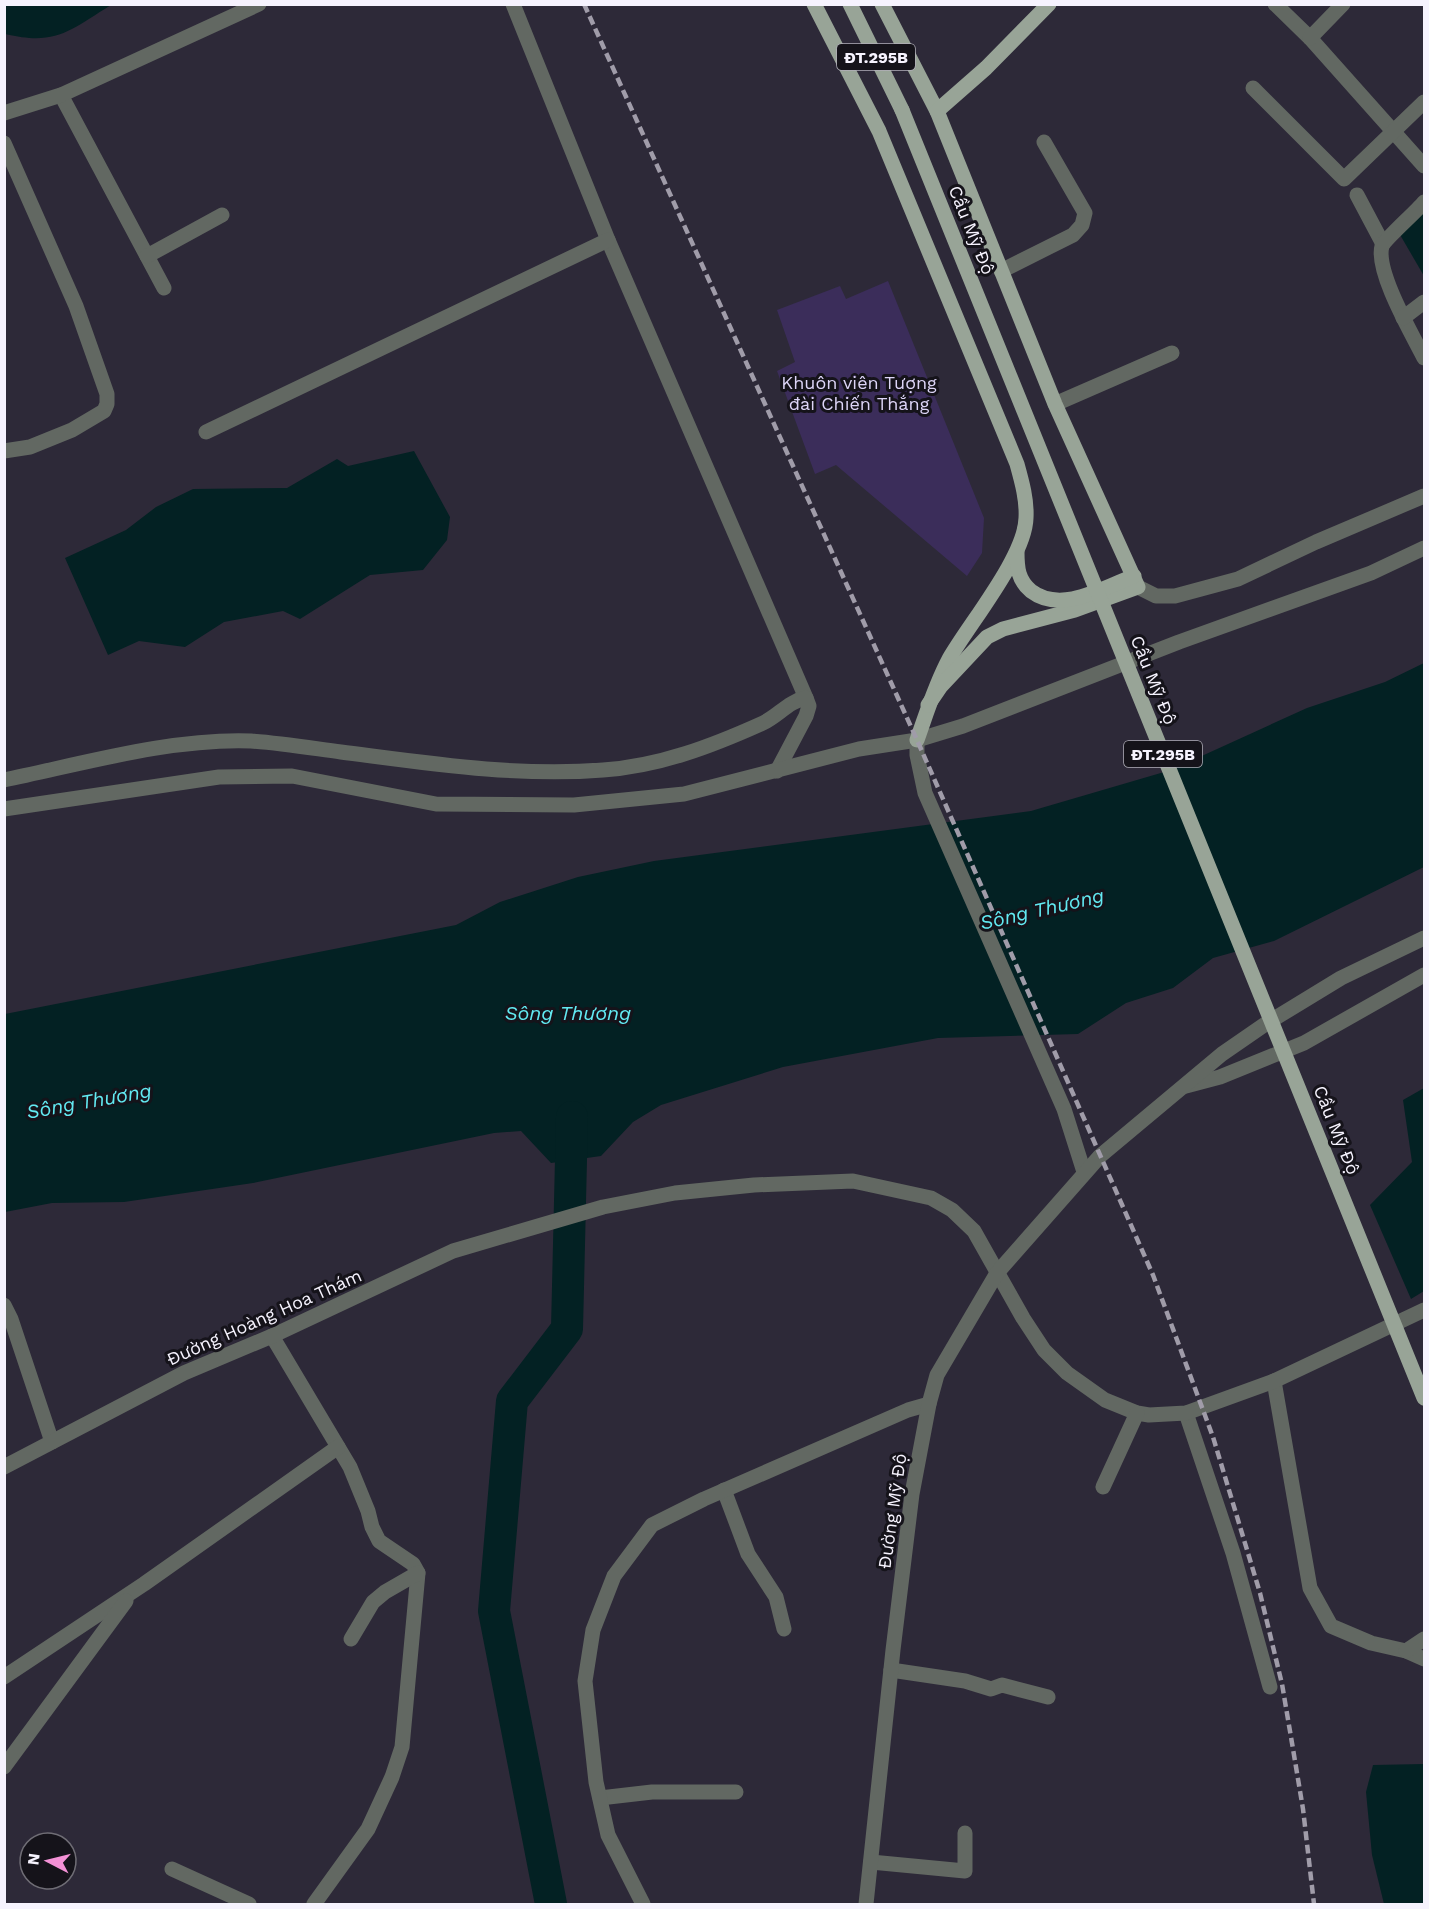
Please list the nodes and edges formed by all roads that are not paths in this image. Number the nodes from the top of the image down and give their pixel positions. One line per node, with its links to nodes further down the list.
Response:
1 (259, 4): 11 (street)
2 (513, 4): 22 (street)
3 (814, 4): 35 (main road)
4 (850, 4): 53 (main road, Cầu Mỹ Độ / ĐT.295B, bridge)
5 (882, 4): 13 (main road)
6 (1049, 4): 13 (main road)
7 (1275, 4): 9 (street)
8 (1342, 4): 9 (street)
9 (1310, 38): 15 (street)
10 (1253, 88): 15 (street)
11 (61, 95): 14 (street); 24 (street)
12 (1425, 102): 15 (street)
13 (937, 111): 25 (main road)
14 (4, 113)
15 (1394, 133): 18 (street)
16 (4, 142): 33 (street)
17 (1044, 142): 25 (street)
18 (1425, 166)
19 (1357, 195): 23 (street)
20 (1425, 202): 23 (street)
21 (222, 215): 24 (street)
22 (608, 240): 32 (street); 38 (street)
23 (1383, 244): 28 (street)
24 (147, 256): 26 (street)
25 (1001, 271): 31 (main road)
26 (164, 288)
27 (1425, 302): 28 (street)
28 (1403, 318): 30 (street)
29 (1172, 353): 31 (street)
30 (1425, 358)
31 (1055, 404): 37 (main road)
32 (206, 432)
33 (4, 451)
34 (1425, 496): 37 (street)
35 (1017, 546): 37 (main road); 39 (main road)
36 (1425, 548): 40 (street)
37 (1136, 581): 39 (main road)
38 (806, 698): 41 (street); 42 (street)
39 (928, 705): 40 (main road)
40 (917, 740): 41 (street); 47 (street)
41 (777, 771): 43 (street)
42 (4, 780)
43 (4, 810)
44 (1425, 938): 46 (street, Đường Mỹ Độ)
45 (1425, 975): 46 (street)
46 (1179, 1088): 47 (street, Đường Mỹ Độ)
47 (1084, 1172): 48 (street, Đường Mỹ Độ)
48 (997, 1273): 51 (street, Đường Hoàng Hoa Thám); 54 (street, Đường Mỹ Độ); 55 (street)
49 (4, 1305): 57 (street)
50 (1425, 1310): 52 (street)
51 (272, 1336): 57 (street, Đường Hoàng Hoa Thám); 58 (street)
52 (1274, 1381): 56 (street); 67 (street)
53 (1425, 1398)
54 (929, 1404): 61 (street); 69 (street, Đường Mỹ Độ)
55 (1137, 1413): 56 (street); 60 (street)
56 (1186, 1413): 71 (street)
57 (52, 1442): 59 (street, Đường Hoàng Hoa Thám)
58 (338, 1447): 62 (street); 63 (street)
59 (4, 1467)
60 (1103, 1487)
61 (724, 1490): 64 (street); 75 (street)
62 (418, 1573): 65 (street); 80 (street)
63 (134, 1591): 70 (street); 73 (street)
64 (784, 1629)
65 (351, 1639)
66 (1425, 1640): 67 (street)
67 (1406, 1651): 68 (street)
68 (1425, 1659)
69 (891, 1670): 72 (street); 77 (street, Đường Mỹ Độ)
70 (4, 1677)
71 (1269, 1687)
72 (1048, 1698)
73 (4, 1767)
74 (736, 1792): 75 (street)
75 (600, 1798): 81 (street)
76 (965, 1833): 77 (street)
77 (871, 1862): 82 (street, Đường Mỹ Độ)
78 (172, 1869): 79 (street)
79 (249, 1905)
80 (314, 1905)
81 (643, 1905)
82 (866, 1905)

